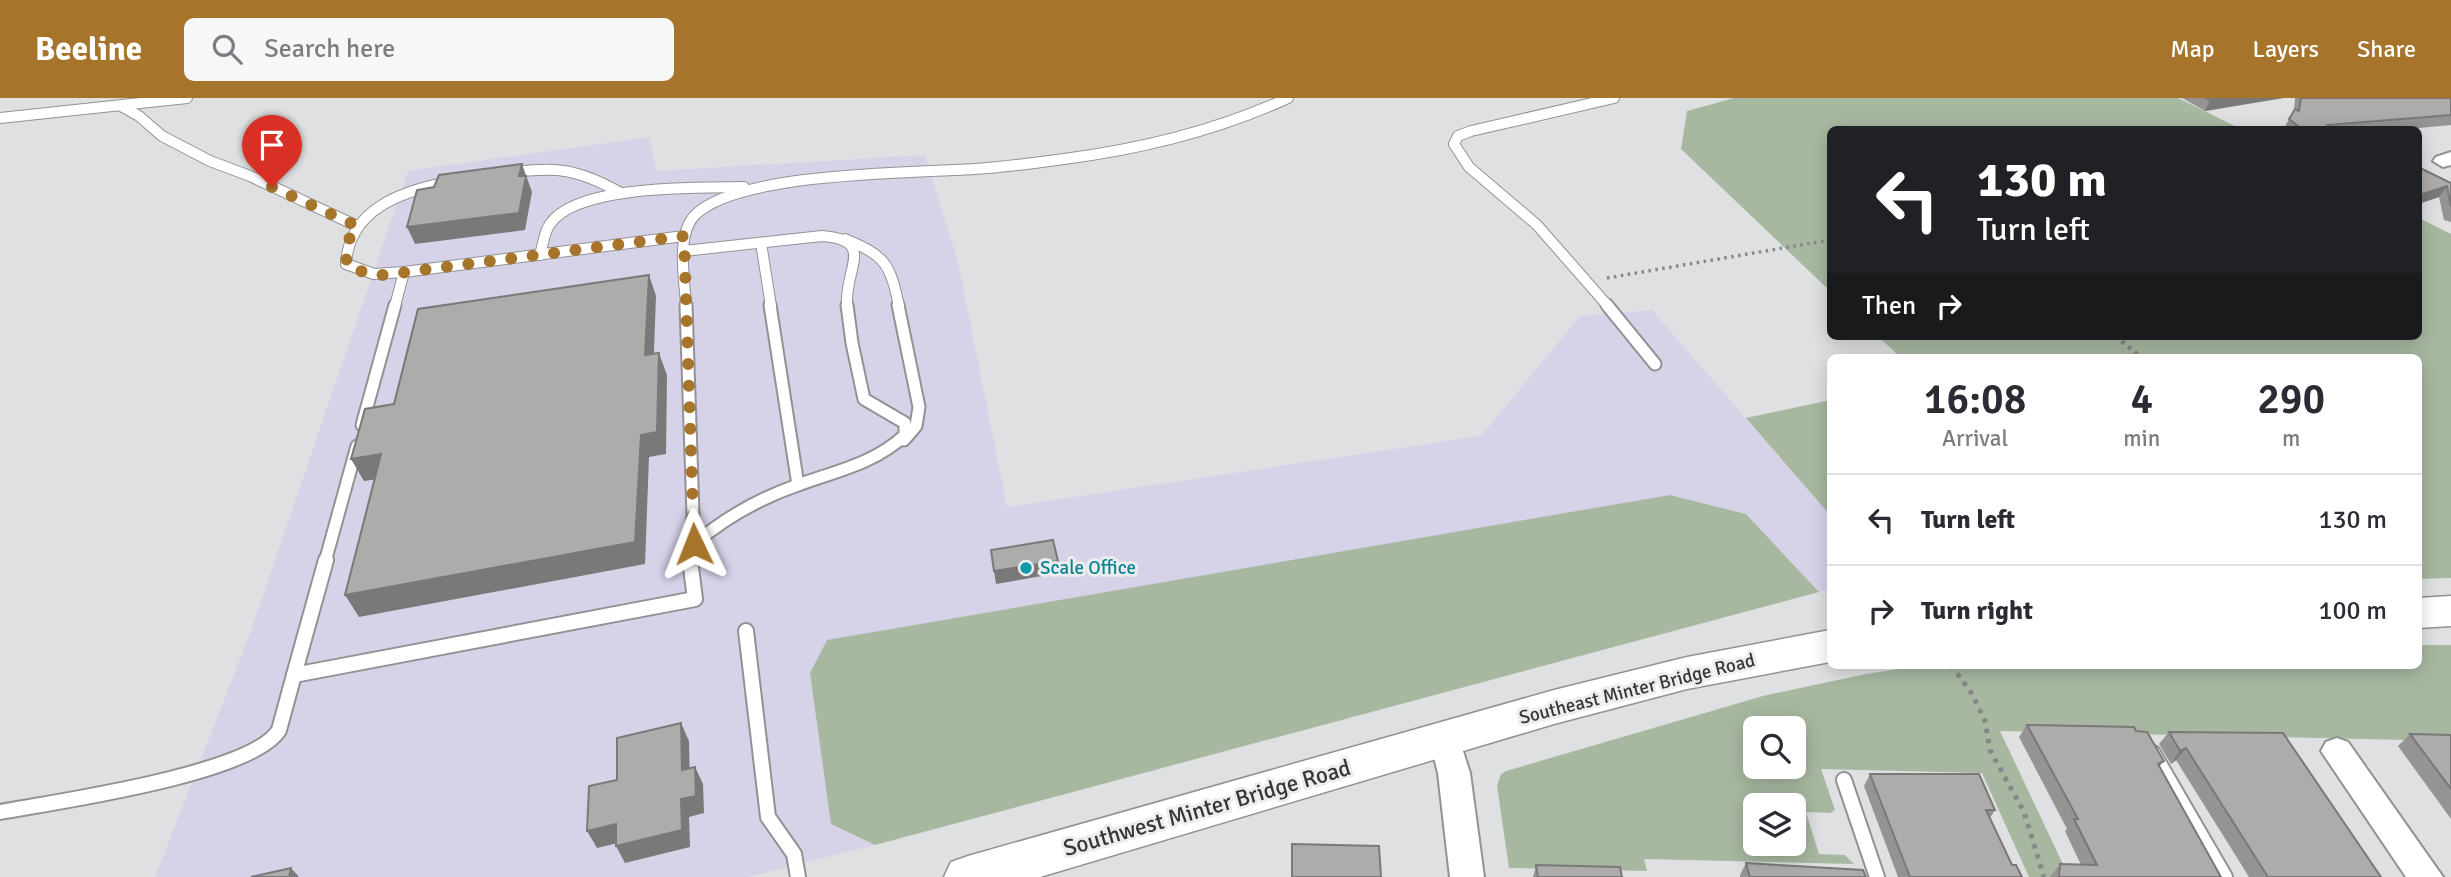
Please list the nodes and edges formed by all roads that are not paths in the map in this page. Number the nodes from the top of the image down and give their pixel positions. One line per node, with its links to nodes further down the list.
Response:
1 (187, 98): 4 (lane)
2 (1288, 98): 8 (lane)
3 (1614, 98): 17 (lane)
4 (121, 106): 5 (lane); 10 (lane)
5 (0, 118)
6 (496, 175): 9 (lane)
7 (457, 181): 10 (lane)
8 (765, 186): 9 (lane); 11 (lane)
9 (621, 193): 15 (lane)
10 (357, 226): 16 (lane)
11 (684, 236): 14 (lane); 15 (lane)
12 (844, 239): 13 (lane); 18 (lane); 18 (lane)
13 (761, 243): 14 (lane); 19 (lane)
14 (684, 251): 20 (lane)
15 (540, 255): 16 (lane)
16 (404, 272): 25 (lane)
17 (1655, 364)
18 (893, 448): 19 (lane)
19 (798, 485): 20 (lane)
20 (694, 544): 25 (lane)
21 (2451, 611): 22 (main road)
22 (2422, 612)
23 (746, 631): 31 (lane)
24 (1827, 647): 26 (main road, Southeast Minter Bridge Road)
25 (294, 675): 30 (lane)
26 (1445, 738): 32 (main road, Southwest Minter Bridge Road); 33 (street)
27 (2147, 742): 35 (lane)
28 (2337, 751): 36 (street)
29 (1843, 780): 34 (lane)
30 (0, 812)
31 (798, 877)
32 (968, 877)
33 (1467, 877)
34 (1877, 877)
35 (2225, 877)
36 (2426, 877)

